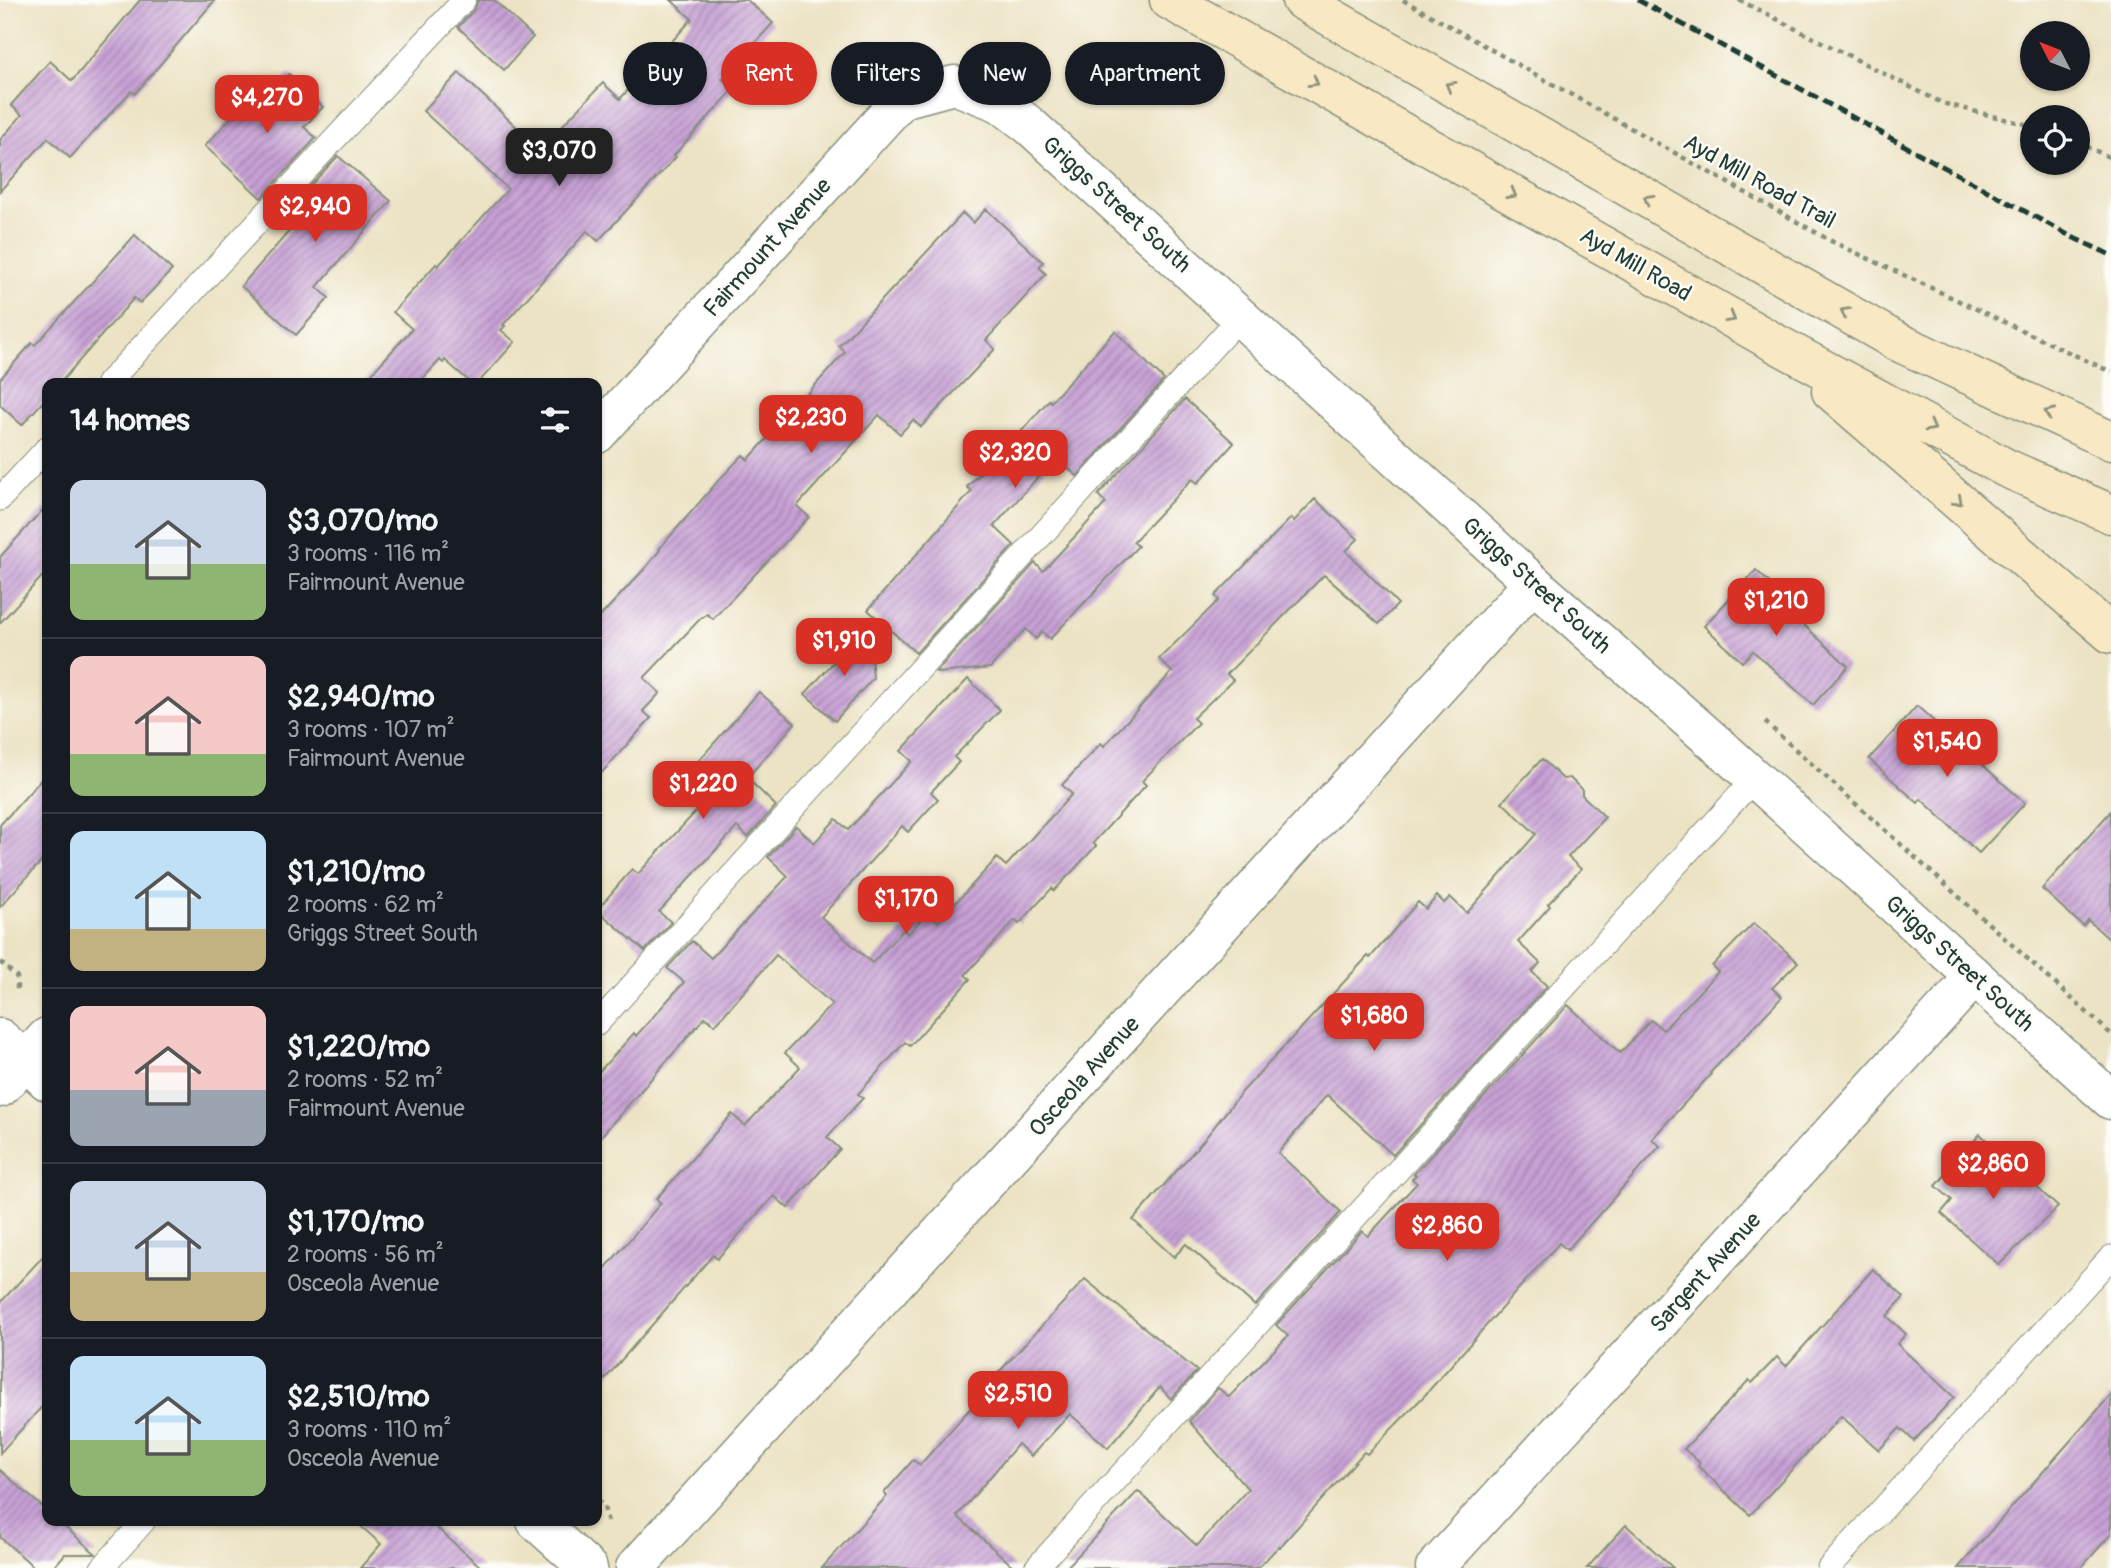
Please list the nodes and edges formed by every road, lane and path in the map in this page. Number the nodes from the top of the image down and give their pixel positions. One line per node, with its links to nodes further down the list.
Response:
1 (464, 0): 13 (lane)
2 (1169, 0): 11 (main road, Ayd Mill Road, one-way to 11)
3 (1301, 0): 15 (main road, one-way to 3)
4 (1402, 0): 12 (path, Ayd Mill Road Trail)
5 (1739, 0): 7 (path)
6 (954, 85): 10 (street, Griggs Street South); 14 (street, Fairmount Avenue)
7 (2020, 123)
8 (2090, 148): 9 (path)
9 (2111, 158)
10 (1241, 316): 19 (street, Griggs Street South); 26 (lane)
11 (1777, 344): 18 (main road, Ayd Mill Road, one-way to 18); 20 (main road, one-way to 20)
12 (2111, 373)
13 (113, 378)
14 (602, 429)
15 (2111, 442)
16 (42, 453): 17 (lane)
17 (0, 499)
18 (2111, 514)
19 (1533, 583): 22 (street, Griggs Street South); 36 (street, Osceola Avenue)
20 (2111, 634)
21 (1765, 722): 27 (path)
22 (1755, 779): 24 (street, Griggs Street South); 37 (lane)
23 (0, 962): 25 (path)
24 (1975, 976): 28 (street, Griggs Street South); 38 (street, Sargent Avenue)
25 (17, 990)
26 (602, 1019)
27 (2111, 1034)
28 (2111, 1100)
29 (2111, 1257): 39 (lane)
30 (602, 1505): 31 (path)
31 (608, 1522)
32 (140, 1526): 34 (lane)
33 (542, 1526): 35 (street)
34 (102, 1568)
35 (588, 1568)
36 (635, 1568)
37 (1036, 1568)
38 (1435, 1568)
39 (1829, 1568)

